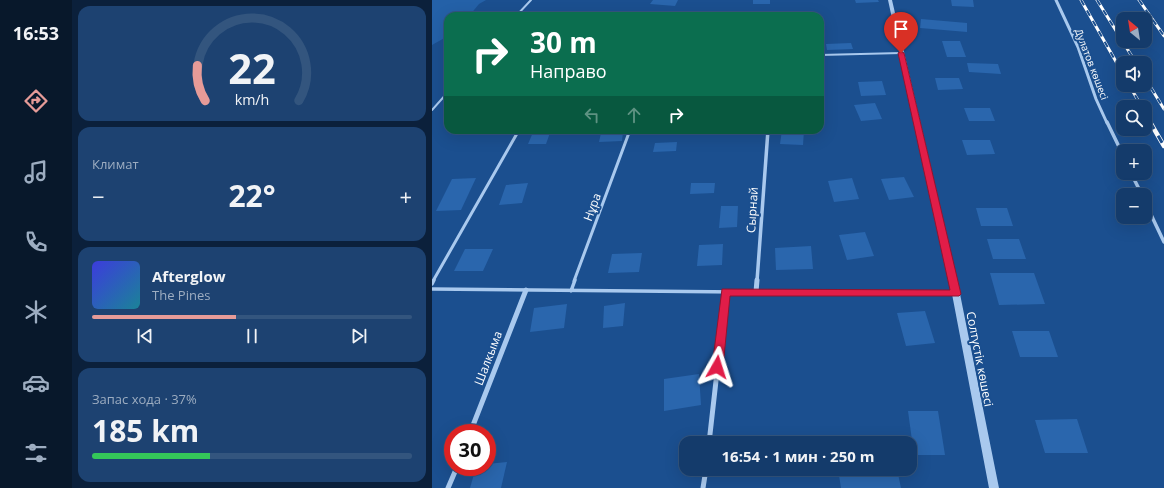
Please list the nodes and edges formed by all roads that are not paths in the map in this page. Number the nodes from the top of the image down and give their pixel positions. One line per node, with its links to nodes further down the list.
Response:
1 (531, 0): 4 (lane)
2 (890, 0): 5 (street, Солтүстік көшесі)
3 (1056, 0): 12 (street, Дулатов көшесі)
4 (520, 12)
5 (901, 53): 6 (lane); 21 (street, Солтүстік көшесі)
6 (824, 55)
7 (444, 96): 8 (lane)
8 (432, 110)
9 (517, 134): 15 (lane)
10 (629, 134): 18 (lane, Нұра)
11 (768, 134): 20 (street, Сырнай)
12 (1118, 144)
13 (1152, 217): 14 (street)
14 (1164, 242)
15 (432, 284)
16 (432, 290): 17 (lane)
17 (526, 290): 18 (lane); 22 (street, Шалкыма)
18 (571, 290): 19 (lane)
19 (726, 292): 20 (lane); 23 (street)
20 (756, 292): 21 (lane)
21 (956, 294): 28 (street, Солтүстік көшесі)
22 (474, 424)
23 (709, 436)
24 (453, 476): 26 (street)
25 (705, 476): 27 (street)
26 (448, 488)
27 (703, 488)
28 (994, 488)

